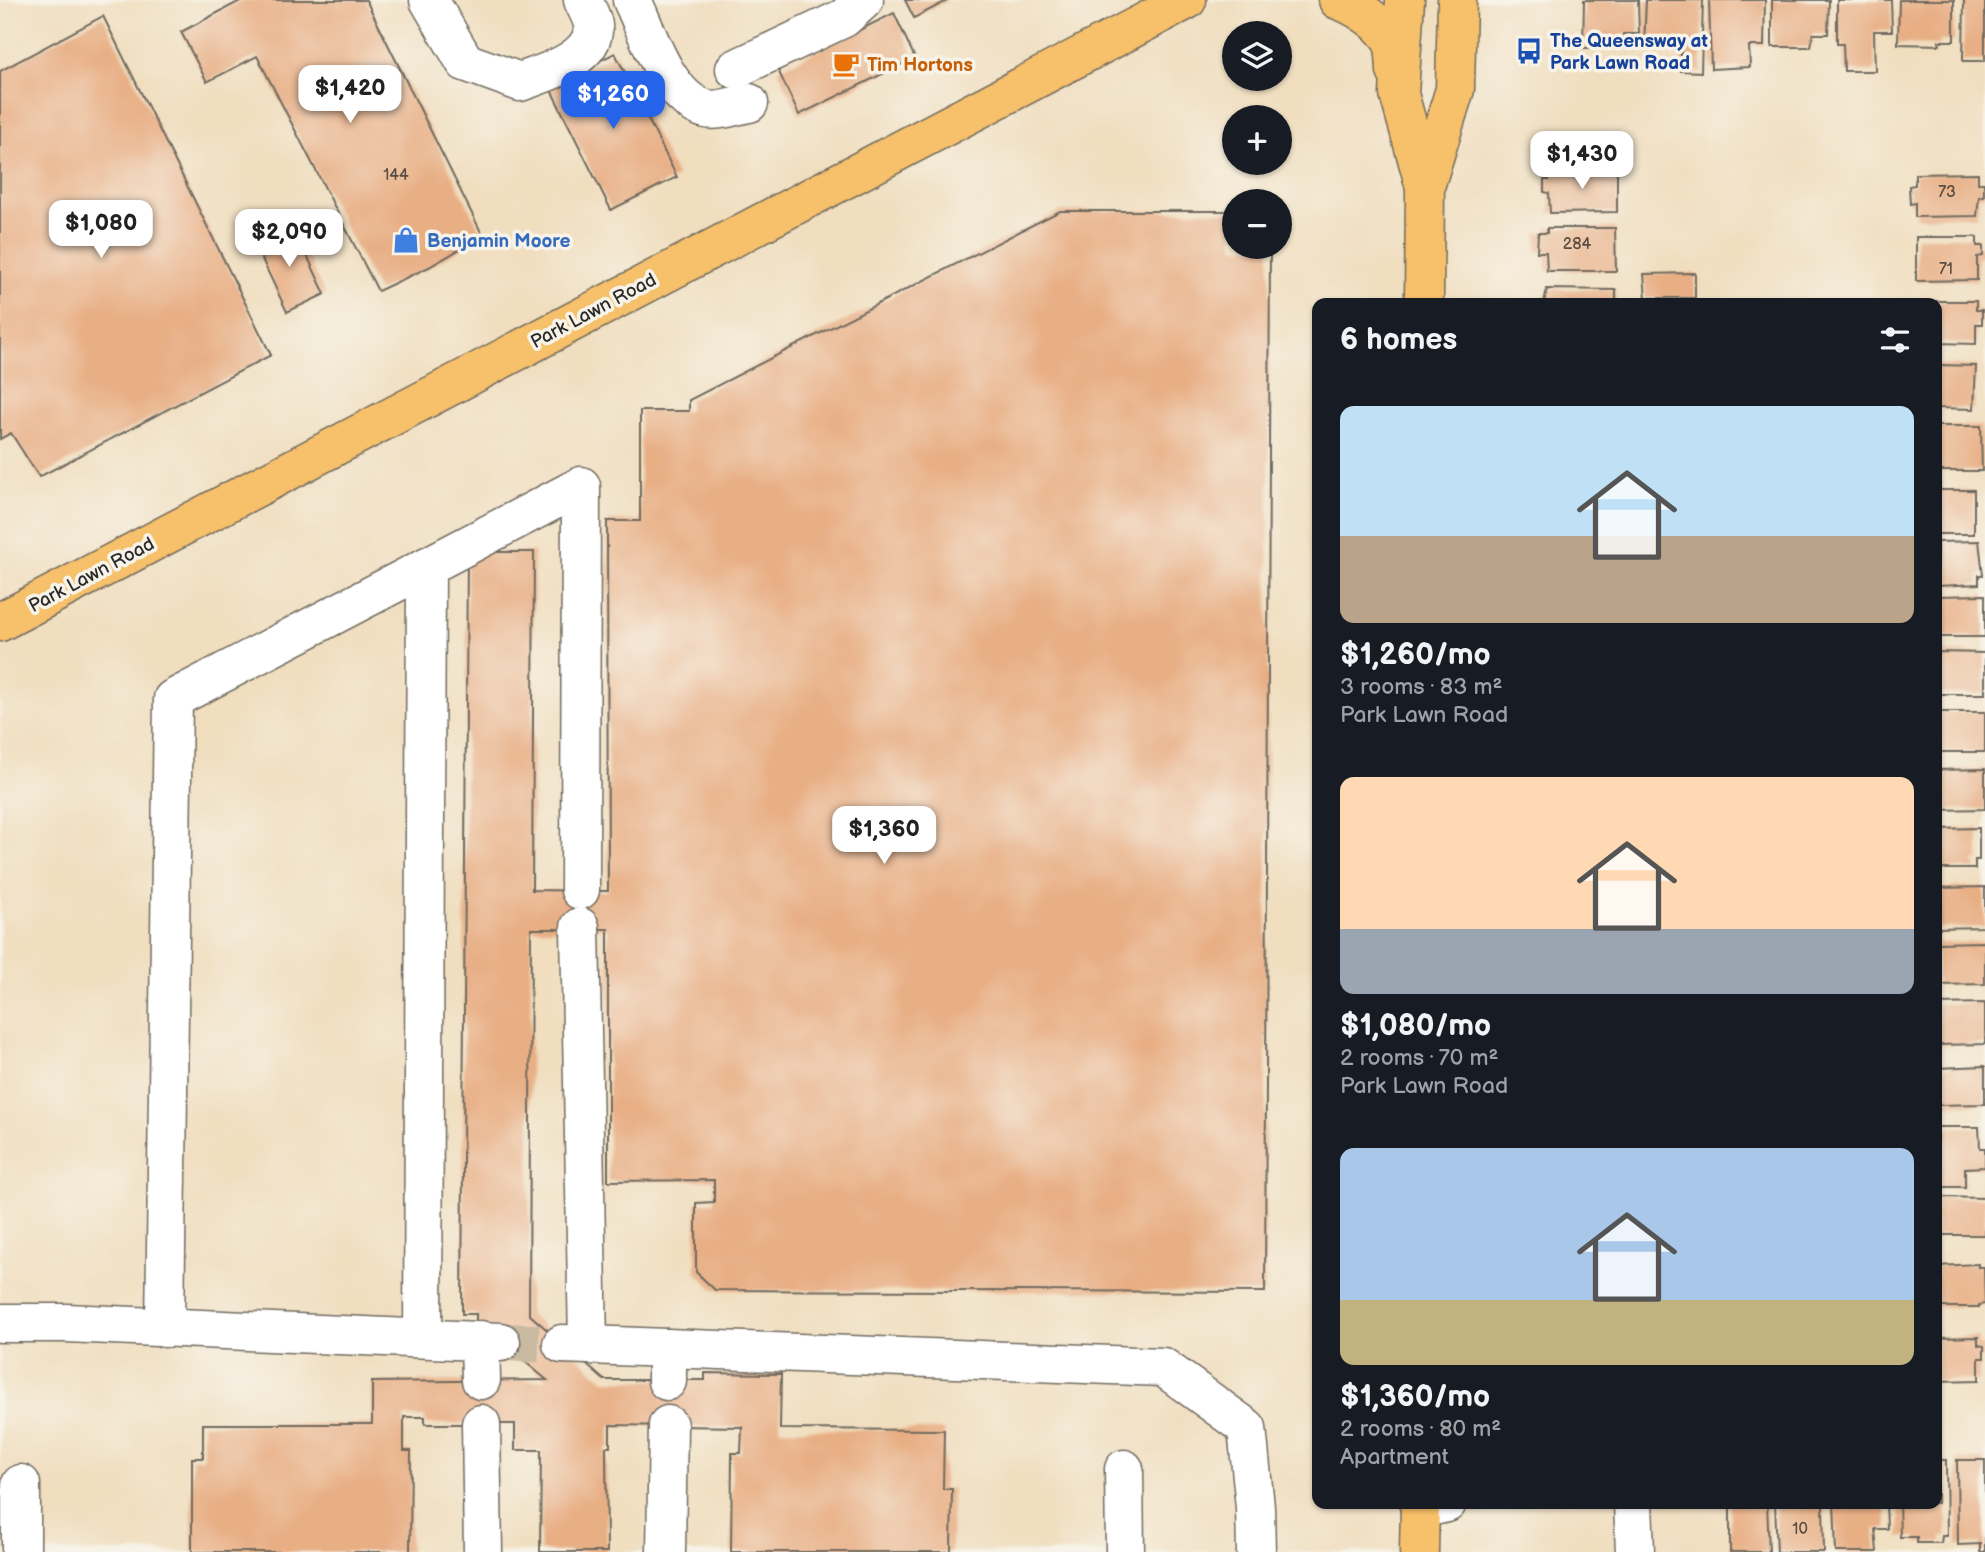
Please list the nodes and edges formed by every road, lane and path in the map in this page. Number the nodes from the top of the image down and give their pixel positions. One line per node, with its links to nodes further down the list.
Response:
1 (429, 0): 2 (lane)
2 (583, 0)
3 (632, 0): 4 (lane)
4 (864, 0)
5 (1338, 0): 9 (main road)
6 (1405, 0): 9 (main road)
7 (1457, 0): 10 (main road)
8 (1176, 2): 13 (main road, Park Lawn Road)
9 (1399, 94): 10 (main road)
10 (1425, 187): 11 (main road)
11 (1424, 298)
12 (426, 568): 15 (lane); 16 (lane); 28 (lane)
13 (0, 622)
14 (0, 1323): 15 (lane)
15 (165, 1328): 16 (lane)
16 (423, 1338): 17 (lane)
17 (481, 1380)
18 (481, 1424): 25 (lane)
19 (668, 1425): 26 (lane)
20 (1124, 1469): 27 (lane)
21 (21, 1484): 24 (lane)
22 (1428, 1509): 29 (main road)
23 (1633, 1509): 30 (lane)
24 (21, 1552)
25 (483, 1552)
26 (666, 1552)
27 (1125, 1552)
28 (1256, 1552)
29 (1419, 1552)
30 (1635, 1552)

